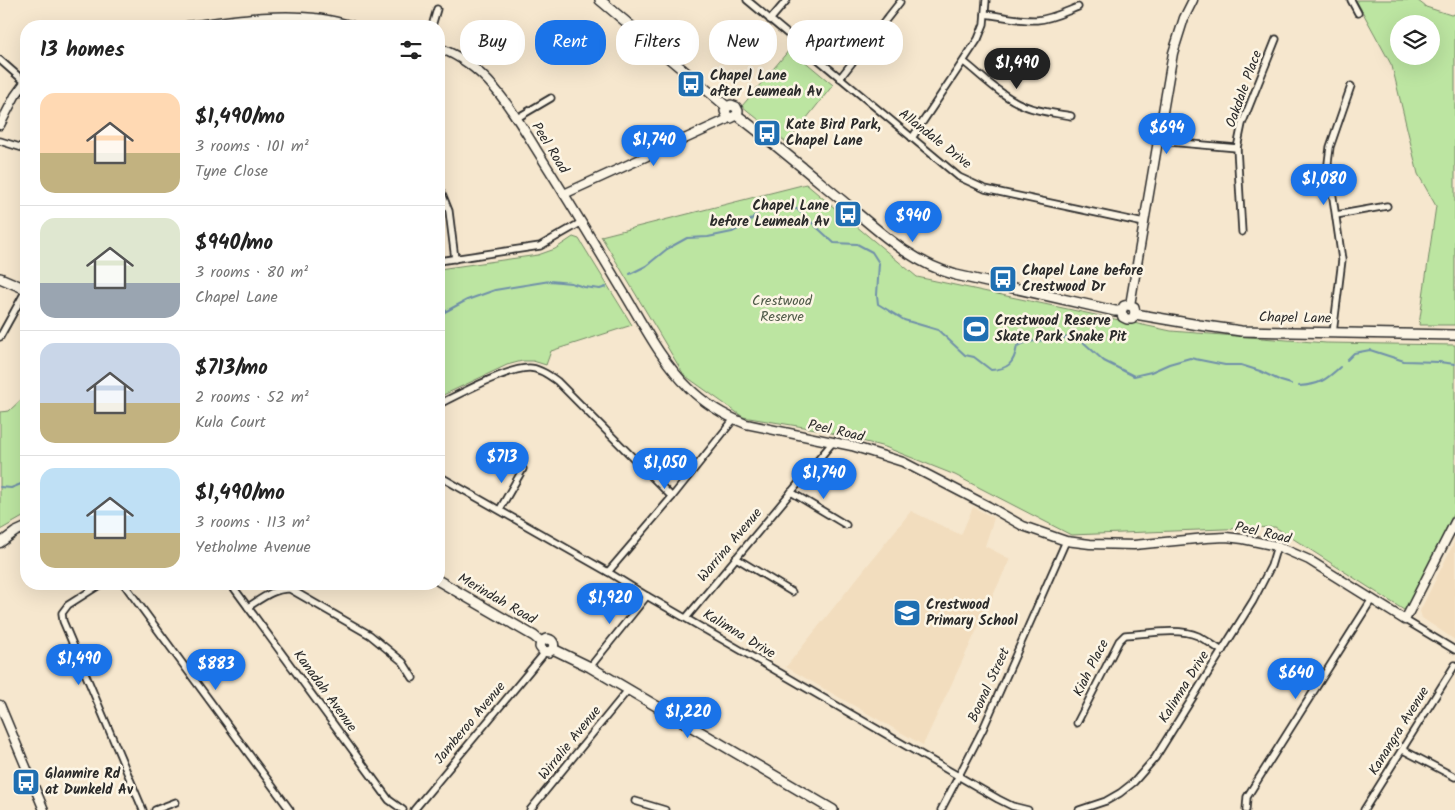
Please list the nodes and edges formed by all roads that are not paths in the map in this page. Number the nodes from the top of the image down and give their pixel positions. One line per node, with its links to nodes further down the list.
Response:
1 (600, 0): 26 (main road)
2 (747, 0): 15 (street, Allandale Drive)
3 (786, 0): 15 (street)
4 (986, 0): 11 (street)
5 (1193, 0): 32 (street)
6 (1352, 0): 10 (street)
7 (900, 2): 22 (street)
8 (1078, 7): 11 (street)
9 (437, 9): 14 (street)
10 (1358, 13)
11 (986, 14): 20 (street)
12 (240, 20): 13 (street)
13 (326, 20)
14 (434, 20)
15 (770, 20)
16 (777, 26): 22 (street, Allandale Drive)
17 (1276, 39): 34 (street, Oakdale Place)
18 (445, 50): 28 (street, Peel Road)
19 (0, 60): 21 (street)
20 (964, 62): 27 (street); 30 (street)
21 (20, 76)
22 (840, 78): 30 (street, Allandale Drive)
23 (1351, 86): 38 (street)
24 (20, 89): 29 (street)
25 (551, 98): 28 (street)
26 (733, 116): 35 (street); 48 (main road)
27 (1071, 116)
28 (517, 118): 35 (street, Peel Road)
29 (0, 125)
30 (912, 138): 40 (street, Allandale Drive)
31 (0, 141): 33 (street)
32 (1158, 141): 34 (street, Oakdale Place); 40 (street)
33 (20, 147)
34 (1237, 148): 41 (street, Oakdale Place)
35 (564, 194): 39 (street, Peel Road)
36 (445, 201): 42 (street)
37 (1387, 206): 38 (street)
38 (1336, 214): 50 (street)
39 (582, 222): 42 (street); 54 (street, Peel Road)
40 (1144, 223): 47 (street)
41 (1242, 232)
42 (455, 259): 43 (street)
43 (445, 260)
44 (0, 278): 45 (main road)
45 (20, 287)
46 (20, 301): 52 (street)
47 (1130, 305): 48 (main road); 49 (main road)
48 (1121, 311): 49 (main road)
49 (1135, 314): 50 (main road, Chapel Lane)
50 (1334, 333): 51 (main road, Chapel Lane)
51 (1455, 335)
52 (0, 337)
53 (445, 401): 59 (street)
54 (734, 419): 55 (street, Peel Road); 59 (street)
55 (833, 442): 58 (street, Warrina Avenue); 64 (street, Peel Road)
56 (523, 469): 60 (street)
57 (445, 479): 60 (street, Kalimna Drive)
58 (791, 492): 62 (street); 67 (street, Warrina Avenue)
59 (672, 497): 68 (street)
60 (500, 509): 68 (street, Kalimna Drive)
61 (1455, 522): 80 (street)
62 (846, 525)
63 (20, 530): 65 (street)
64 (1066, 541): 66 (street, Peel Road); 93 (street, Boonal Street)
65 (0, 543)
66 (1277, 546): 77 (street, Peel Road); 85 (street, Kalimna Drive)
67 (736, 558): 75 (street); 79 (street, Warrina Avenue)
68 (608, 572): 76 (street, Kalimna Drive)
69 (445, 585): 81 (main road, Merindah Road)
70 (92, 590): 98 (street)
71 (128, 590): 100 (street)
72 (235, 590): 78 (street, Kanadah Avenue)
73 (277, 590): 78 (street)
74 (292, 590): 88 (street)
75 (792, 592)
76 (646, 596): 79 (street, Kalimna Drive); 87 (street)
77 (1372, 599): 80 (street, Peel Road); 109 (street)
78 (248, 607): 101 (street, Kanadah Avenue)
79 (686, 618): 93 (street, Kalimna Drive)
80 (1406, 620): 83 (street)
81 (541, 642): 82 (main road); 84 (main road)
82 (553, 649): 84 (main road); 87 (main road)
83 (1455, 650)
84 (543, 651): 102 (street, Jamberoo Avenue)
85 (1222, 651): 91 (street, Kiah Place); 108 (street, Kalimna Drive)
86 (1455, 665): 92 (street, Kanangra Avenue)
87 (590, 667): 89 (main road)
88 (413, 678)
89 (628, 690): 103 (street, Wirralie Avenue); 105 (main road)
90 (0, 705): 97 (street)
91 (1077, 723)
92 (1403, 750): 94 (street); 110 (street, Kanangra Avenue)
93 (959, 777): 106 (street, Boonal Street); 107 (street, Kalimna Drive)
94 (1455, 777)
95 (636, 801): 104 (street)
96 (176, 802): 99 (street)
97 (43, 810)
98 (143, 810)
99 (155, 810)
100 (290, 810)
101 (404, 810)
102 (414, 810)
103 (530, 810)
104 (665, 810)
105 (833, 810)
106 (941, 810)
107 (1028, 810)
108 (1079, 810)
109 (1246, 810)
110 (1364, 810)

